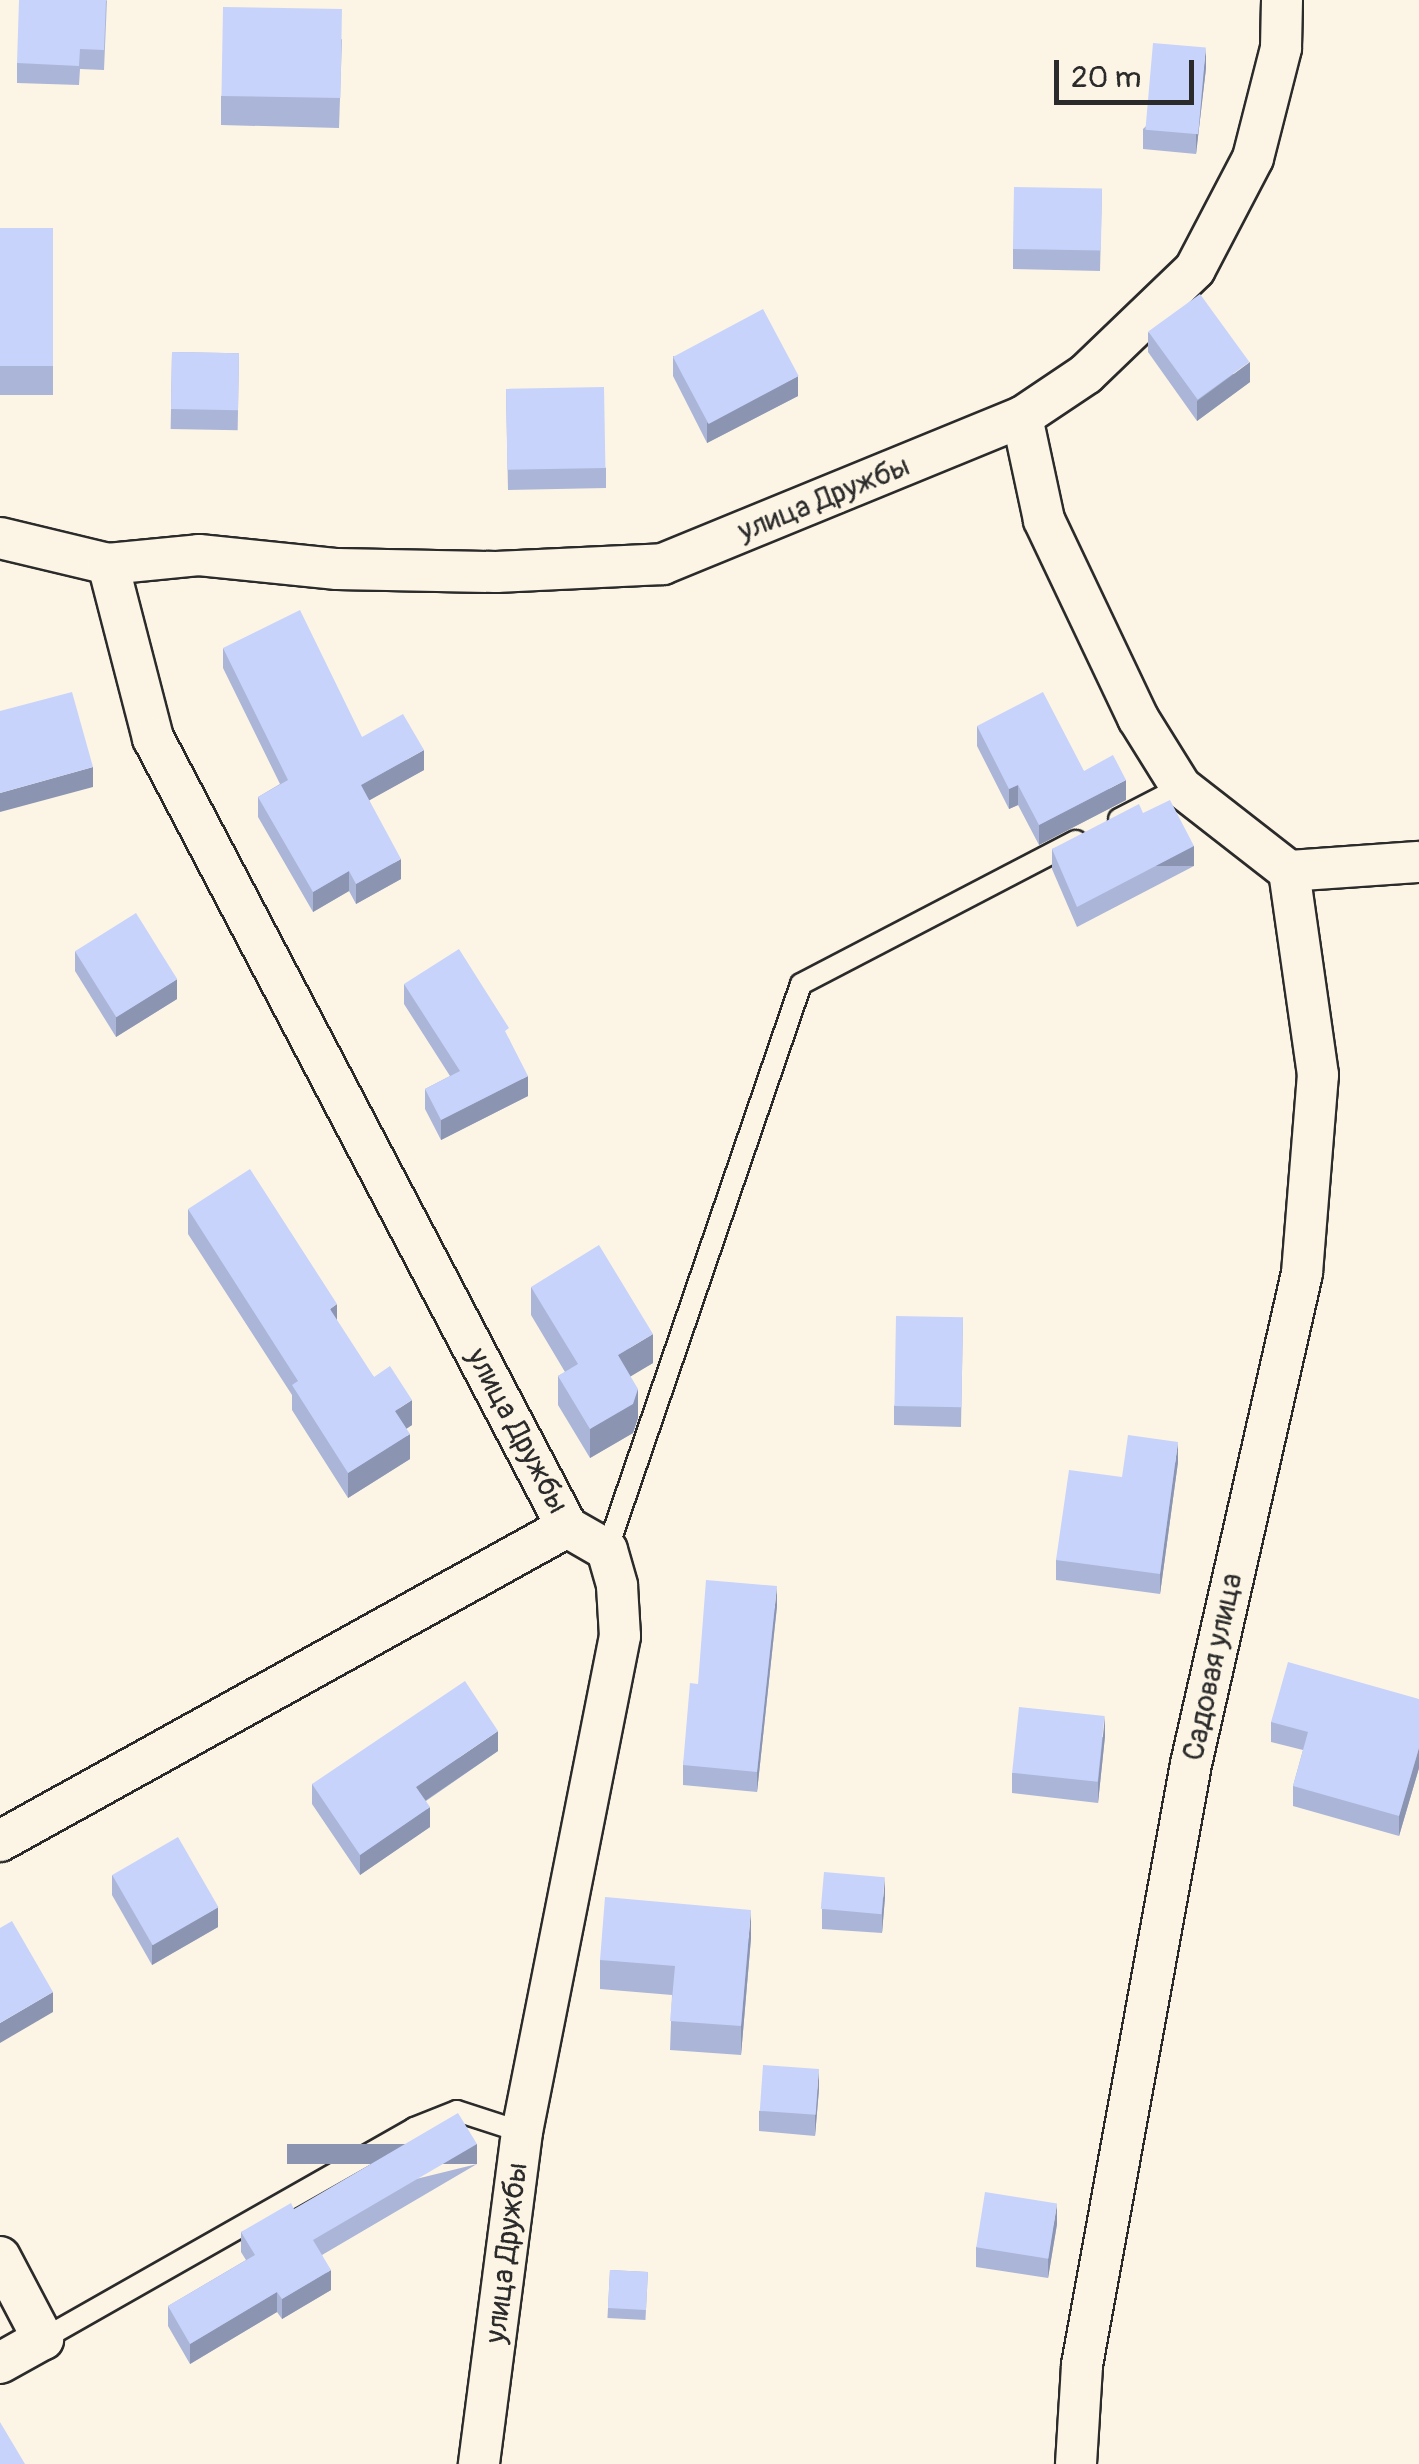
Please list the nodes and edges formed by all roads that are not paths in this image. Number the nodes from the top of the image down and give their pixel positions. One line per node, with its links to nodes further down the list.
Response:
1 (1282, 0): 2 (street, улица Дружбы)
2 (1022, 417): 4 (street, улица Дружбы); 5 (street)
3 (0, 538): 4 (street, улица Дружбы)
4 (108, 564): 8 (street, улица Дружбы)
5 (1181, 787): 7 (street); 9 (lane)
6 (1419, 862): 7 (street)
7 (1290, 871): 16 (street, Садовая улица)
8 (567, 1527): 9 (street, улица Дружбы); 10 (street)
9 (607, 1550): 11 (street, улица Дружбы)
10 (0, 1841)
11 (522, 2132): 13 (lane); 15 (street, улица Дружбы)
12 (0, 2257): 13 (street)
13 (42, 2339): 14 (street)
14 (0, 2363)
15 (479, 2464)
16 (1076, 2464)

